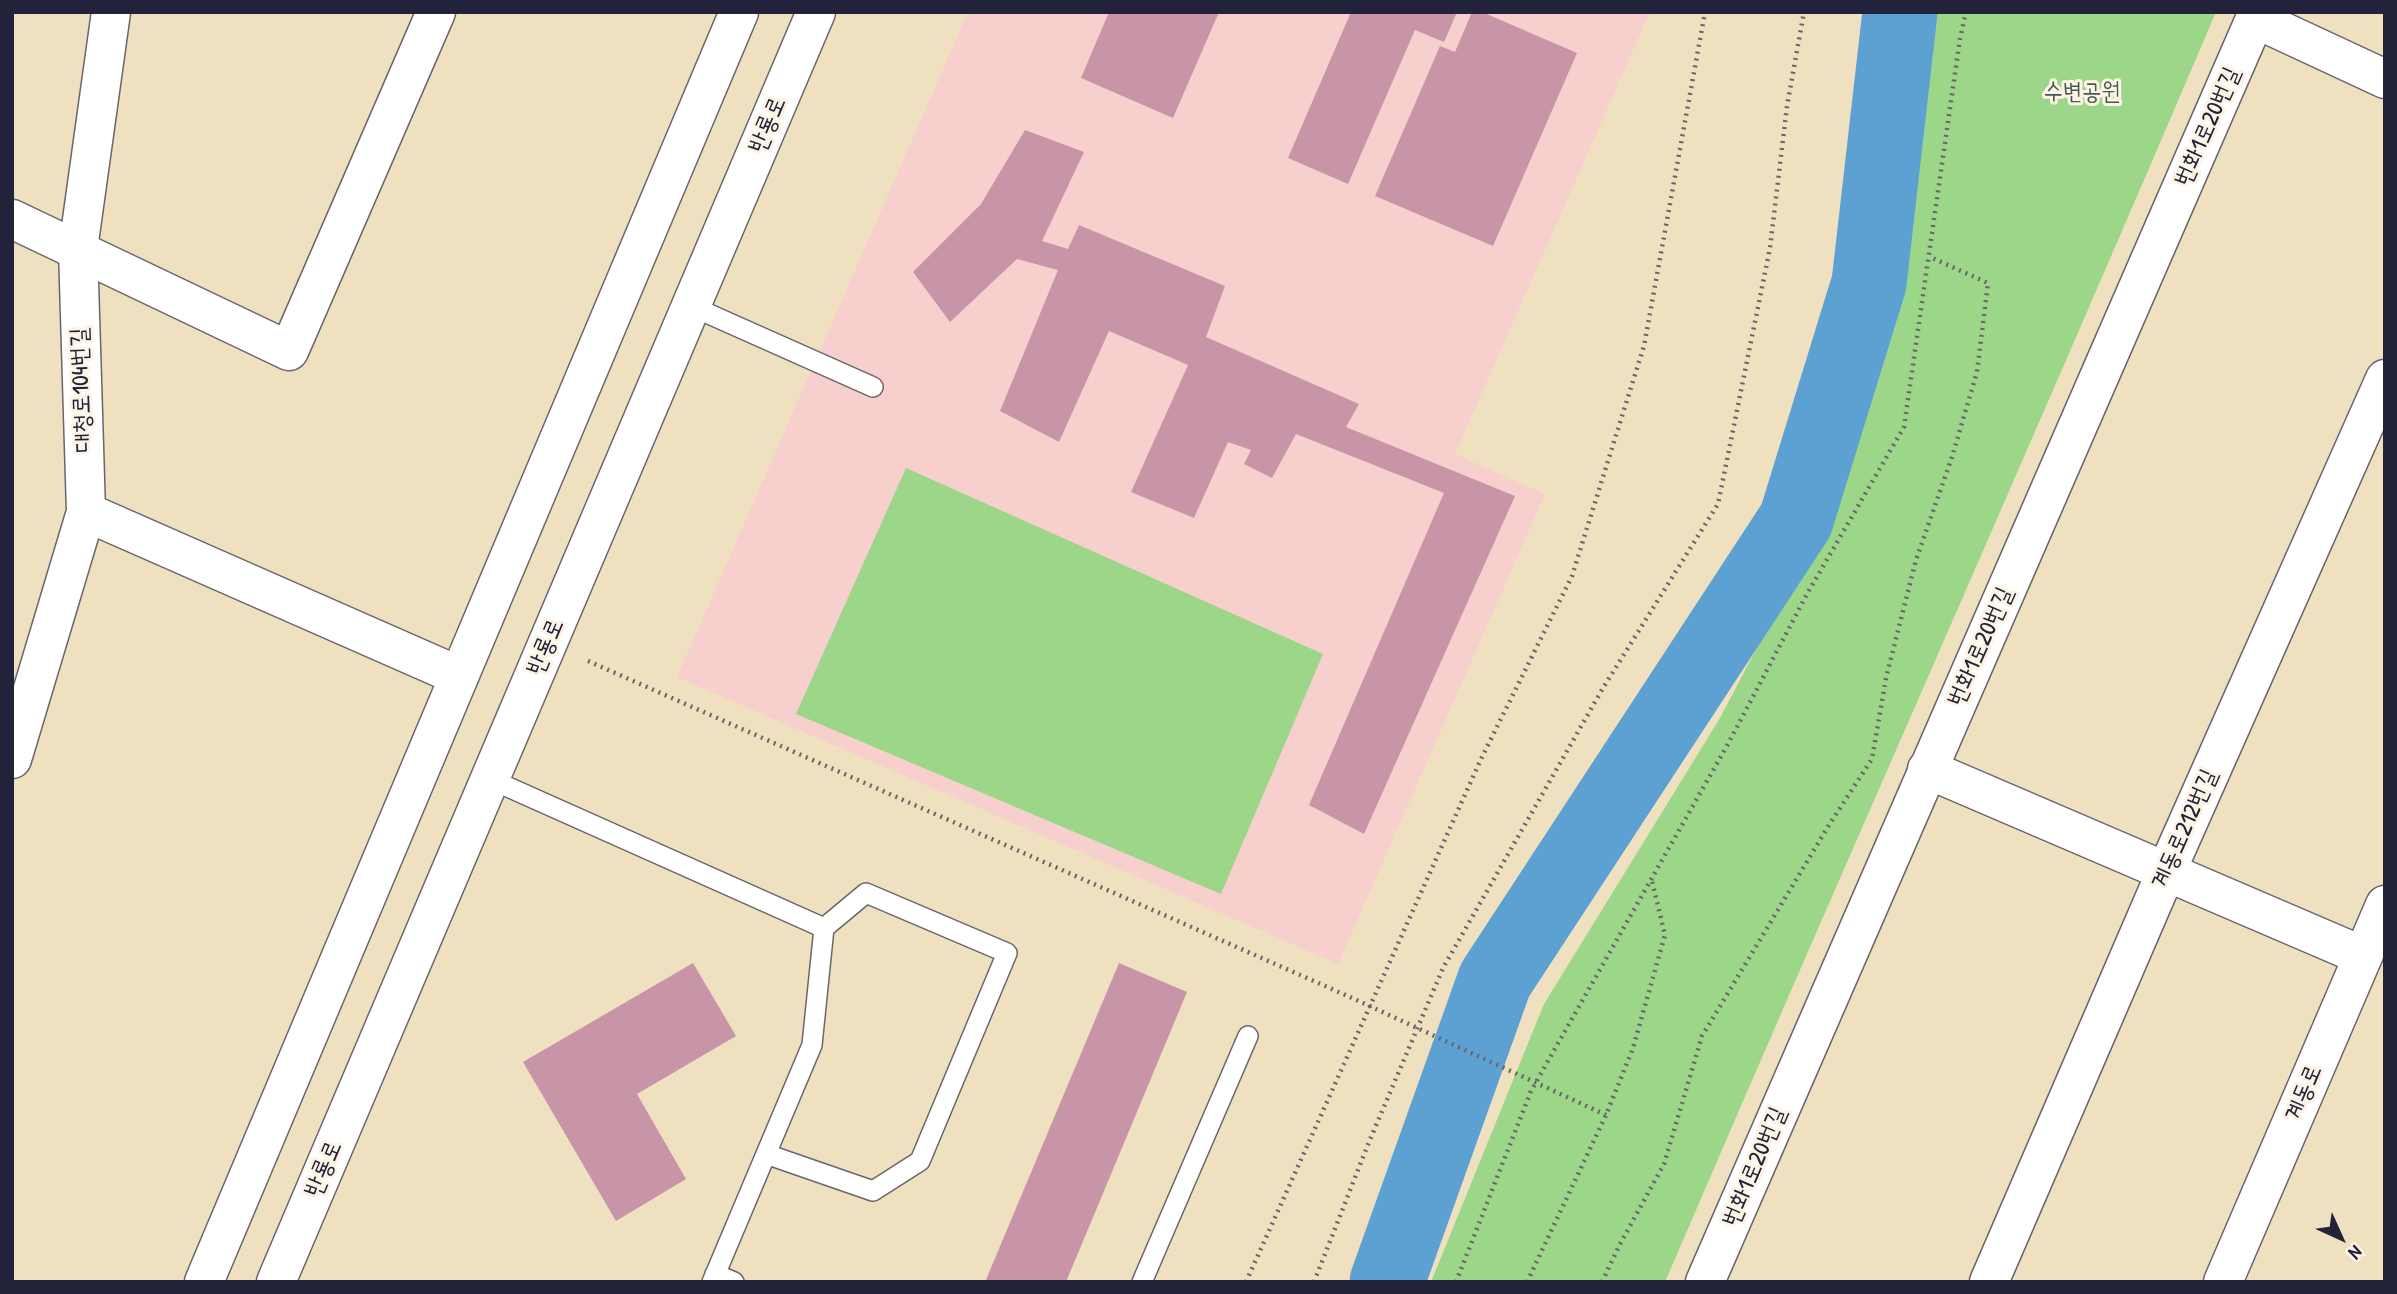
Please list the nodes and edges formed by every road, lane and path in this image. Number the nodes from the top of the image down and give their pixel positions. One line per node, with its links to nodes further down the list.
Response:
1 (111, 12): 11 (street, 대청로104번길)
2 (436, 12): 11 (street)
3 (739, 12): 18 (street)
4 (816, 12): 13 (street, 반룡로)
5 (1705, 12): 35 (path)
6 (1804, 12): 36 (path)
7 (1966, 12): 12 (path)
8 (2257, 16): 9 (street); 20 (street, 번화1로20번길)
9 (2385, 79)
10 (12, 219): 11 (street)
11 (78, 249): 16 (street, 대청로104번길)
12 (1930, 257): 23 (path); 39 (path)
13 (691, 306): 15 (lane); 21 (street, 반룡로)
14 (2385, 379): 22 (street, 계동로212번길)
15 (873, 387)
16 (86, 512): 18 (street); 19 (street, 대청로104번길)
17 (587, 661): 28 (path, bridge)
18 (459, 676): 31 (street)
19 (12, 759)
20 (1927, 769): 22 (street); 40 (street, 번화1로20번길)
21 (490, 779): 25 (lane); 32 (street, 반룡로)
22 (2166, 872): 26 (street); 41 (street, 계동로212번길)
23 (1651, 880): 28 (path); 37 (path)
24 (2385, 905): 26 (street, 계동로)
25 (824, 928): 29 (lane); 29 (lane)
26 (2362, 957): 42 (street, 계동로)
27 (1248, 1036): 34 (lane)
28 (1606, 1115): 38 (path)
29 (766, 1154): 30 (lane)
30 (714, 1278): 33 (lane)
31 (204, 1282)
32 (276, 1282)
33 (734, 1282)
34 (1142, 1282)
35 (1246, 1282)
36 (1314, 1282)
37 (1457, 1282)
38 (1527, 1282)
39 (1602, 1282)
40 (1705, 1282)
41 (1989, 1282)
42 (2224, 1282)

